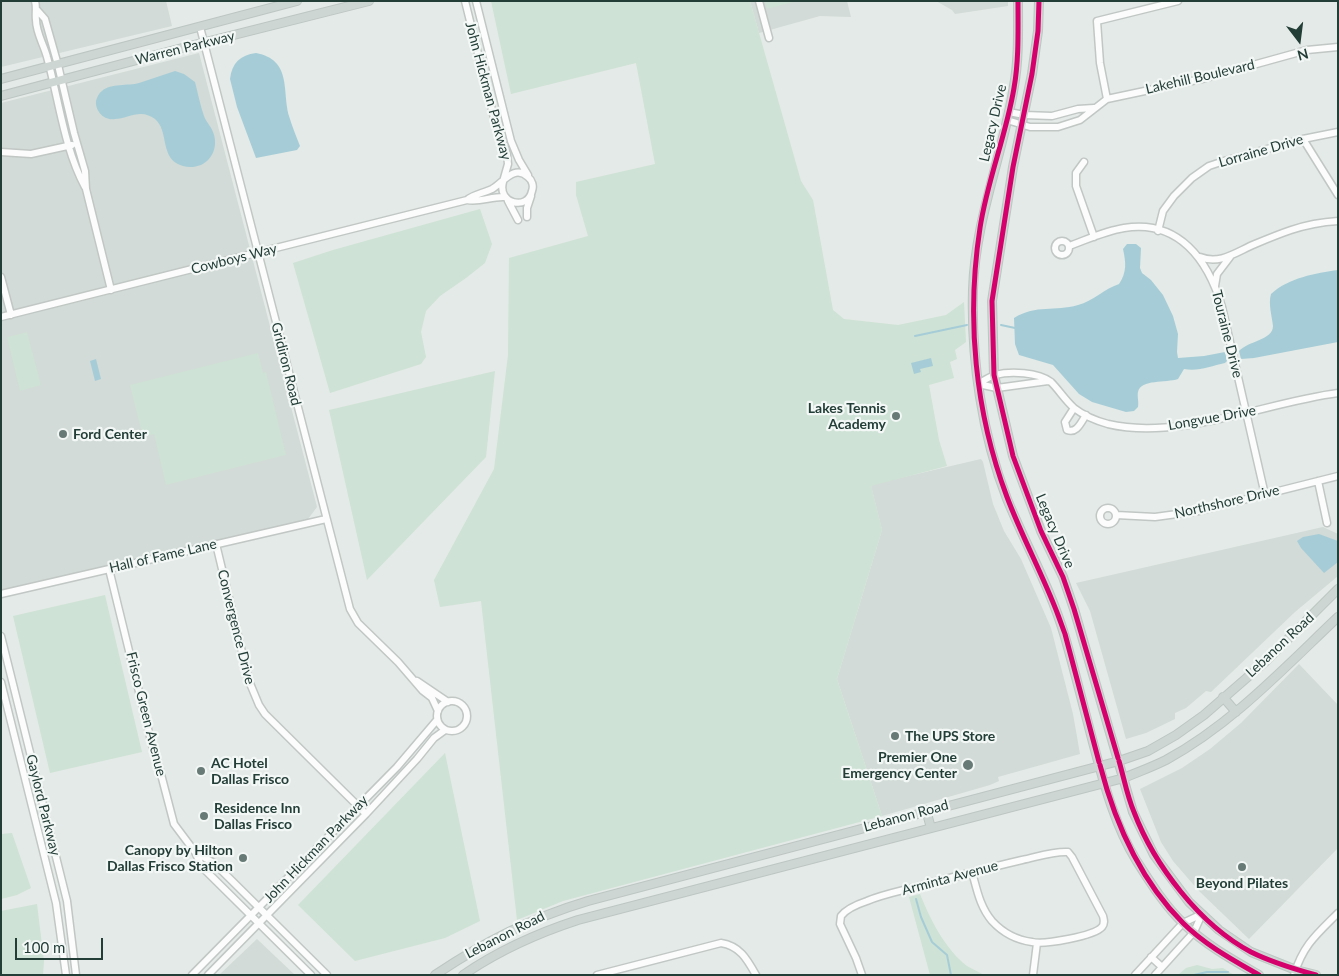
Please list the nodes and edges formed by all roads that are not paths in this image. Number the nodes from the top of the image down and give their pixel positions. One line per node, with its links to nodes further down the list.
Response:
1 (35, 1): 11 (street)
2 (297, 1): 12 (main road, Warren Parkway)
3 (368, 1): 10 (main road, Warren Parkway)
4 (465, 1): 26 (street, John Hickman Parkway)
5 (476, 1): 24 (street, John Hickman Parkway)
6 (758, 1): 13 (street)
7 (1018, 1): 23 (main road, Legacy Drive)
8 (1039, 1): 25 (main road, Legacy Drive)
9 (1178, 1): 21 (street)
10 (349, 4): 14 (main road, Warren Parkway)
11 (37, 10): 16 (street); 17 (street)
12 (200, 27): 14 (street, Gridiron Road); 16 (main road, Warren Parkway)
13 (769, 38)
14 (204, 43): 19 (main road, Warren Parkway); 48 (street, Gridiron Road)
15 (1338, 47): 21 (street, Lakehill Boulevard)
16 (58, 65): 17 (main road, Warren Parkway); 19 (street)
17 (49, 67): 18 (main road, Warren Parkway); 19 (street)
18 (1, 79)
19 (57, 81): 20 (main road, Warren Parkway); 31 (street); 32 (street)
20 (1, 96)
21 (1107, 99): 22 (street, Lakehill Boulevard)
22 (1094, 108): 25 (street, Lakehill Boulevard); 28 (street, Lakehill Boulevard)
23 (1009, 112): 25 (street, Lakehill Boulevard); 27 (main road, Legacy Drive)
24 (504, 113): 26 (street); 35 (street, John Hickman Parkway)
25 (1024, 115): 28 (main road, Legacy Drive)
26 (494, 116): 36 (street, John Hickman Parkway)
27 (1007, 120): 28 (street, Lakehill Boulevard); 58 (main road, Legacy Drive)
28 (1022, 125): 56 (main road, Legacy Drive)
29 (1338, 132): 30 (street, Lorraine Drive)
30 (1304, 139): 39 (street); 45 (street, Lorraine Drive)
31 (78, 143): 32 (street); 37 (street)
32 (69, 145): 33 (street); 37 (street)
33 (1, 152)
34 (1084, 162): 46 (street)
35 (530, 178): 36 (street); 38 (street)
36 (503, 182): 40 (street); 41 (street, Cowboys Way)
37 (86, 189): 53 (street)
38 (532, 193): 40 (street); 42 (street)
39 (1338, 195)
40 (505, 198): 41 (street, Cowboys Way); 43 (street)
41 (468, 200): 48 (street, Cowboys Way)
42 (527, 217)
43 (518, 220)
44 (1338, 221): 50 (street)
45 (1158, 230): 46 (street, Touraine Drive); 49 (street, Touraine Drive)
46 (1094, 237): 47 (street, Touraine Drive)
47 (1068, 246)
48 (258, 253): 53 (street, Cowboys Way); 68 (street, Gridiron Road)
49 (1198, 256): 50 (street); 52 (street, Touraine Drive)
50 (1230, 257): 52 (street)
51 (1, 276): 54 (street)
52 (1215, 286): 62 (street, Touraine Drive)
53 (111, 290): 54 (street, Cowboys Way)
54 (11, 315): 55 (street, Cowboys Way)
55 (1, 317)
56 (994, 375): 57 (street); 58 (street); 59 (main road, Legacy Drive)
57 (1050, 381): 59 (street); 61 (street, Longvue Drive)
58 (978, 384): 59 (street); 75 (main road, Legacy Drive)
59 (997, 388): 74 (main road, Legacy Drive)
60 (1338, 393): 62 (street, Longvue Drive)
61 (1074, 408): 63 (street, Longvue Drive); 63 (street)
62 (1246, 413): 63 (street, Longvue Drive); 66 (street, Touraine Drive)
63 (1086, 415)
64 (1338, 476): 65 (street, Northshore Drive)
65 (1318, 481): 66 (street, Northshore Drive); 69 (street)
66 (1265, 495): 67 (street, Northshore Drive)
67 (1116, 515)
68 (326, 519): 70 (street, Hall of Fame Lane); 78 (street, Gridiron Road)
69 (1327, 523)
70 (216, 544): 71 (street, Hall of Fame Lane); 92 (street, Convergence Drive)
71 (109, 569): 73 (street, Hall of Fame Lane); 96 (street, Frisco Green Avenue)
72 (1338, 589): 80 (main road, Lebanon Road)
73 (1, 594)
74 (1074, 609): 75 (main road); 86 (main road, Legacy Drive)
75 (1058, 615): 87 (main road, Legacy Drive)
76 (1338, 616): 83 (main road, Lebanon Road)
77 (1, 636): 90 (street, Gaylord Parkway)
78 (414, 679): 81 (street, Gridiron Road); 82 (street, Gridiron Road)
79 (1, 682): 91 (street, Gaylord Parkway)
80 (1223, 697): 83 (main road); 86 (main road, Lebanon Road)
81 (448, 702): 82 (street); 85 (street)
82 (438, 711): 84 (street)
83 (1236, 712): 88 (main road, Lebanon Road)
84 (437, 720): 85 (street); 92 (street, John Hickman Parkway)
85 (445, 730): 94 (street, John Hickman Parkway)
86 (1119, 761): 87 (main road, Lebanon Road); 88 (main road, Legacy Drive)
87 (1100, 766): 89 (main road, Legacy Drive); 93 (main road, Lebanon Road)
88 (1124, 778): 89 (main road, Lebanon Road); 99 (main road, Legacy Drive)
89 (1104, 784): 95 (main road, Lebanon Road); 105 (main road, Legacy Drive)
90 (43, 803): 91 (street); 103 (street, Gaylord Parkway)
91 (32, 806): 104 (street, Gaylord Parkway)
92 (358, 806): 94 (street, Convergence Drive); 98 (street, John Hickman Parkway)
93 (926, 810): 95 (main road); 119 (main road, Lebanon Road)
94 (366, 814): 102 (street, John Hickman Parkway)
95 (931, 828): 120 (main road, Lebanon Road)
96 (195, 852): 98 (street, Frisco Green Avenue); 101 (street, Frisco Green Avenue)
97 (972, 872): 108 (street); 108 (street, Arminta Avenue); 123 (street, Arminta Avenue)
98 (259, 907): 101 (street, John Hickman Parkway); 102 (street, Frisco Green Avenue)
99 (1202, 914): 105 (street); 107 (street); 112 (main road, Legacy Drive)
100 (1338, 914): 112 (street)
101 (251, 915): 106 (street, Frisco Green Avenue); 115 (street, John Hickman Parkway)
102 (267, 916): 106 (street, John Hickman Parkway); 118 (street, Frisco Green Avenue)
103 (69, 918): 104 (street); 114 (street, Gaylord Parkway)
104 (59, 919): 113 (street, Gaylord Parkway)
105 (1183, 923): 107 (main road, Legacy Drive); 109 (street)
106 (259, 924): 116 (street, John Hickman Parkway); 117 (street, Frisco Green Avenue)
107 (1194, 932): 110 (street); 127 (main road, Legacy Drive)
108 (1037, 943): 124 (street)
109 (1151, 957): 110 (street); 125 (street)
110 (1162, 967): 126 (street)
111 (623, 971): 121 (street); 122 (street)
112 (1295, 972): 128 (main road, Legacy Drive)
113 (66, 975)
114 (76, 975)
115 (192, 975)
116 (208, 975)
117 (312, 975)
118 (327, 975)
119 (435, 975)
120 (462, 975)
121 (597, 975)
122 (756, 975)
123 (862, 975)
124 (1033, 975)
125 (1135, 975)
126 (1155, 975)
127 (1259, 975)
128 (1316, 975)

